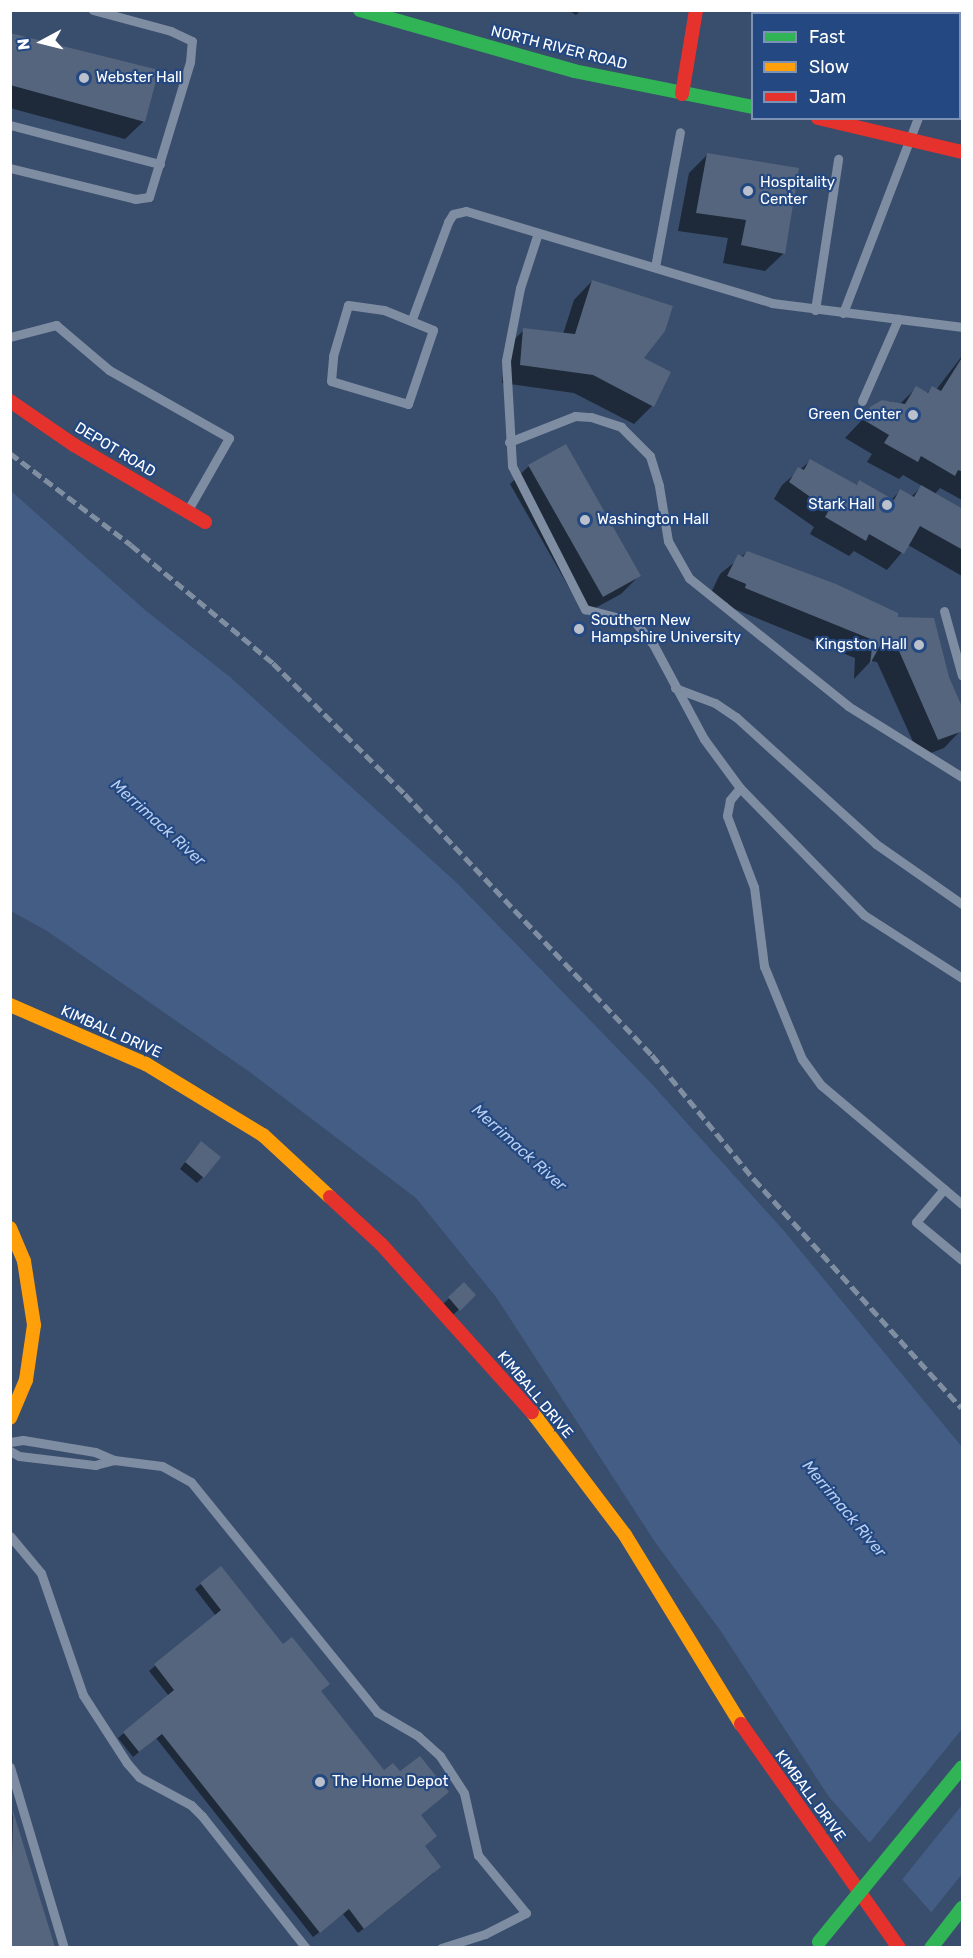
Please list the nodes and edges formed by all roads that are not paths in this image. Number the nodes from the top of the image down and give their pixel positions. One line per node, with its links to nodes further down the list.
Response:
1 (93, 10): 13 (lane)
2 (360, 10): 4 (main road, NORTH RIVER ROAD)
3 (696, 10): 4 (main road)
4 (682, 94): 5 (main road, NORTH RIVER ROAD)
5 (751, 106)
6 (827, 120): 10 (main road)
7 (917, 120): 10 (lane)
8 (10, 125): 13 (lane)
9 (680, 132): 16 (lane)
10 (911, 139): 11 (main road); 18 (lane)
11 (963, 152)
12 (838, 159): 17 (lane)
13 (160, 164): 14 (lane)
14 (10, 168)
15 (538, 233): 16 (lane); 19 (lane); 25 (lane)
16 (655, 267): 17 (lane)
17 (815, 309): 18 (lane)
18 (843, 314): 20 (lane)
19 (412, 320): 19 (lane)
20 (898, 320): 21 (lane); 24 (lane)
21 (963, 327)
22 (10, 337): 26 (lane)
23 (10, 401): 26 (main road, DEPOT ROAD)
24 (862, 401)
25 (509, 442): 30 (lane); 31 (lane)
26 (186, 512): 27 (main road, DEPOT ROAD)
27 (205, 522)
28 (944, 611): 29 (lane)
29 (963, 676)
30 (675, 688): 32 (lane); 33 (lane)
31 (963, 777)
32 (740, 788): 34 (lane); 36 (lane)
33 (963, 904)
34 (963, 978)
35 (10, 1005): 52 (main road, KIMBALL DRIVE)
36 (944, 1189): 37 (lane); 39 (lane)
37 (963, 1204)
38 (10, 1228): 40 (main road)
39 (963, 1260)
40 (10, 1418)
41 (10, 1442): 43 (lane)
42 (10, 1451): 43 (lane)
43 (114, 1460): 51 (lane)
44 (10, 1536): 50 (lane)
45 (10, 1767): 49 (lane)
46 (963, 1767): 48 (main road, bridge)
47 (963, 1908): 53 (main road)
48 (817, 1945)
49 (64, 1947)
50 (306, 1947)
51 (441, 1947)
52 (898, 1947)
53 (931, 1947)

